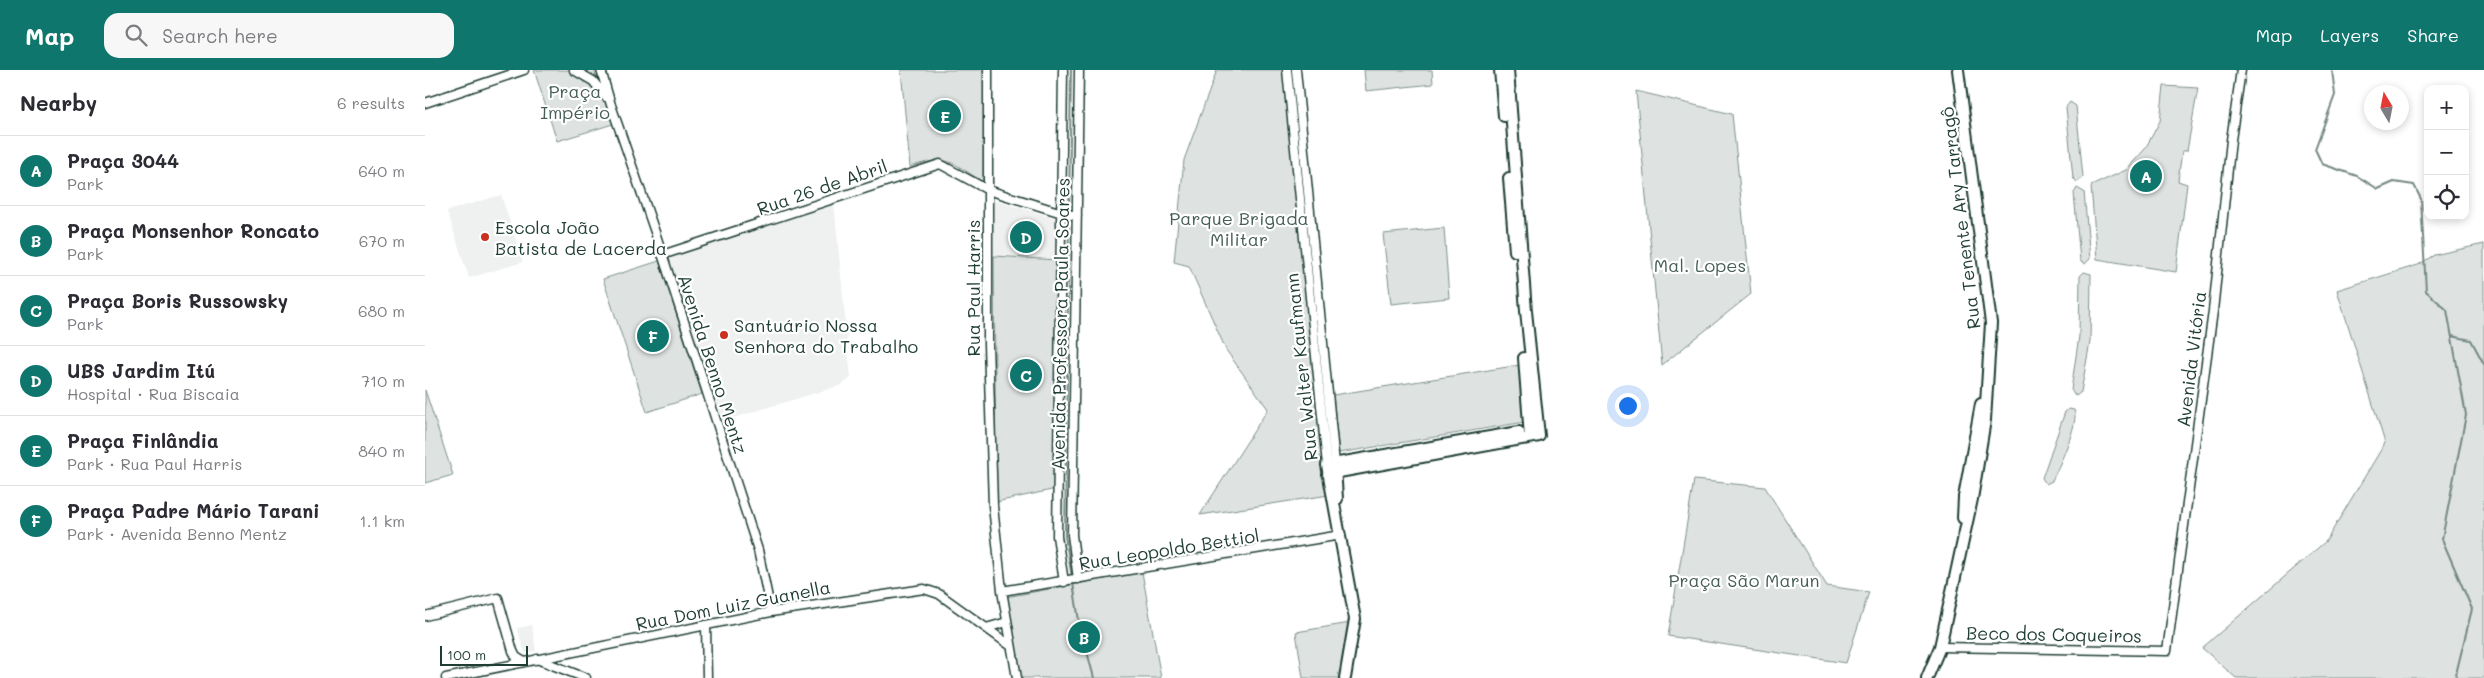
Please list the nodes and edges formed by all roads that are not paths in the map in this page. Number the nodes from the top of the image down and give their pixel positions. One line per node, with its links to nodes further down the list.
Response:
1 (524, 70): 14 (street)
2 (575, 70): 3 (street); 15 (street)
3 (591, 70)
4 (601, 70): 15 (street, Avenida Benno Mentz)
5 (988, 70): 16 (street, Rua Paul Harris)
6 (1063, 70): 17 (street, Avenida Professora Paula Soares)
7 (1079, 70): 17 (street, Avenida Professora Paula Soares)
8 (1287, 70): 20 (street, Rua Walter Kaufmann)
9 (1296, 70): 20 (street, Rua Walter Kaufmann)
10 (1501, 70): 19 (main road)
11 (1508, 70): 19 (main road)
12 (1958, 70): 31 (main road, Rua Tenente Ary Tarragô)
13 (2241, 70): 33 (street, Avenida Vitória)
14 (425, 103)
15 (611, 105): 18 (street, Avenida Benno Mentz)
16 (988, 190): 17 (street, Rua 26 de Abril); 18 (street, Rua 26 de Abril); 24 (street, Rua Paul Harris)
17 (1069, 215): 22 (street, Avenida Professora Paula Soares); 22 (street, Avenida Professora Paula Soares)
18 (662, 255): 25 (street, Avenida Benno Mentz)
19 (1534, 433): 20 (main road)
20 (1331, 469): 21 (main road, Rua Walter Kaufmann)
21 (1341, 536): 23 (street, Rua Leopoldo Bettiol); 41 (main road, Rua Walter Kaufmann)
22 (1066, 544): 23 (street, Avenida Professora Paula Soares); 23 (street, Avenida Professora Paula Soares)
23 (1071, 580): 24 (street, Rua Leopoldo Bettiol)
24 (1001, 591): 27 (street, Rua Paul Harris)
25 (771, 612): 28 (street, Rua Dom Luiz Guanella); 29 (street, Rua Dom Luiz Guanella)
26 (425, 616): 32 (street)
27 (1007, 622): 29 (street); 30 (street, Rua Paul Harris)
28 (706, 625): 34 (street, Rua Dom Luiz Guanella); 39 (street)
29 (986, 628): 30 (street, Rua Dom Luiz Guanella)
30 (1011, 646): 40 (street, Rua Paul Harris)
31 (1940, 647): 33 (street, Beco dos Coqueiros); 42 (main road, Rua Tenente Ary Tarragô)
32 (513, 651): 35 (street); 36 (street)
33 (2167, 651)
34 (536, 659): 35 (street, Rua Dom Luiz Guanella); 38 (street)
35 (524, 662): 36 (street, Rua Dom Luiz Guanella)
36 (509, 665): 37 (street, Rua Dom Luiz Guanella)
37 (446, 678)
38 (587, 678)
39 (707, 678)
40 (1017, 678)
41 (1345, 678)
42 (1927, 678)

